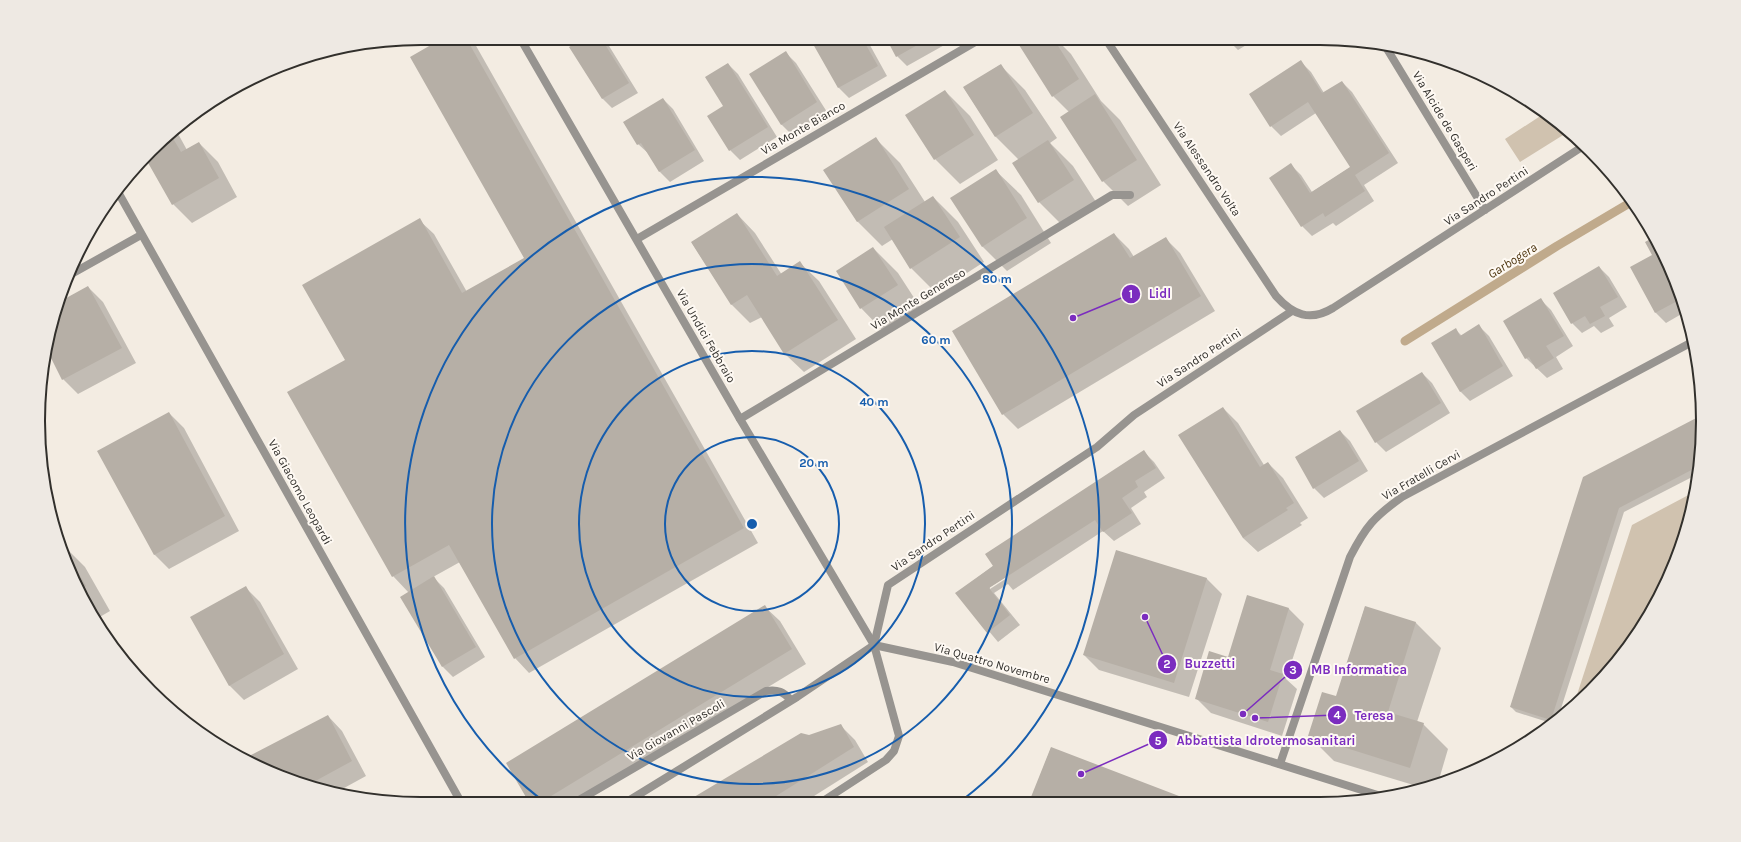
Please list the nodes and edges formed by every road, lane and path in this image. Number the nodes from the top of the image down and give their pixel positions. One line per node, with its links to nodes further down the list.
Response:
1 (527, 45): 10 (street, Via Undici Febbraio)
2 (970, 45): 10 (street, Via Monte Bianco)
3 (1110, 45): 12 (street, Via Alessandro Volta)
4 (1388, 51): 8 (street, Via Alcide de Gasperi)
5 (1579, 149): 8 (street, Via Sandro Pertini)
6 (1130, 195): 14 (street, Via Monte Generoso)
7 (120, 196): 9 (street, Via Giacomo Leopardi)
8 (1485, 210): 12 (street, Via Sandro Pertini)
9 (142, 235): 11 (street); 19 (street, Via Giacomo Leopardi)
10 (637, 240): 14 (street, Via Undici Febbraio)
11 (77, 271)
12 (1292, 311): 15 (street, Via Sandro Pertini)
13 (1688, 344): 17 (street, Via Fratelli Cervi)
14 (740, 419): 15 (street, Via Undici Febbraio)
15 (874, 645): 16 (street); 17 (street, Via Quattro Novembre); 22 (street)
16 (791, 700): 20 (street, Via Giovanni Pascoli); 21 (street)
17 (1280, 764): 18 (street, Via Quattro Novembre)
18 (1373, 793)
19 (458, 797)
20 (586, 797)
21 (635, 797)
22 (829, 797)

